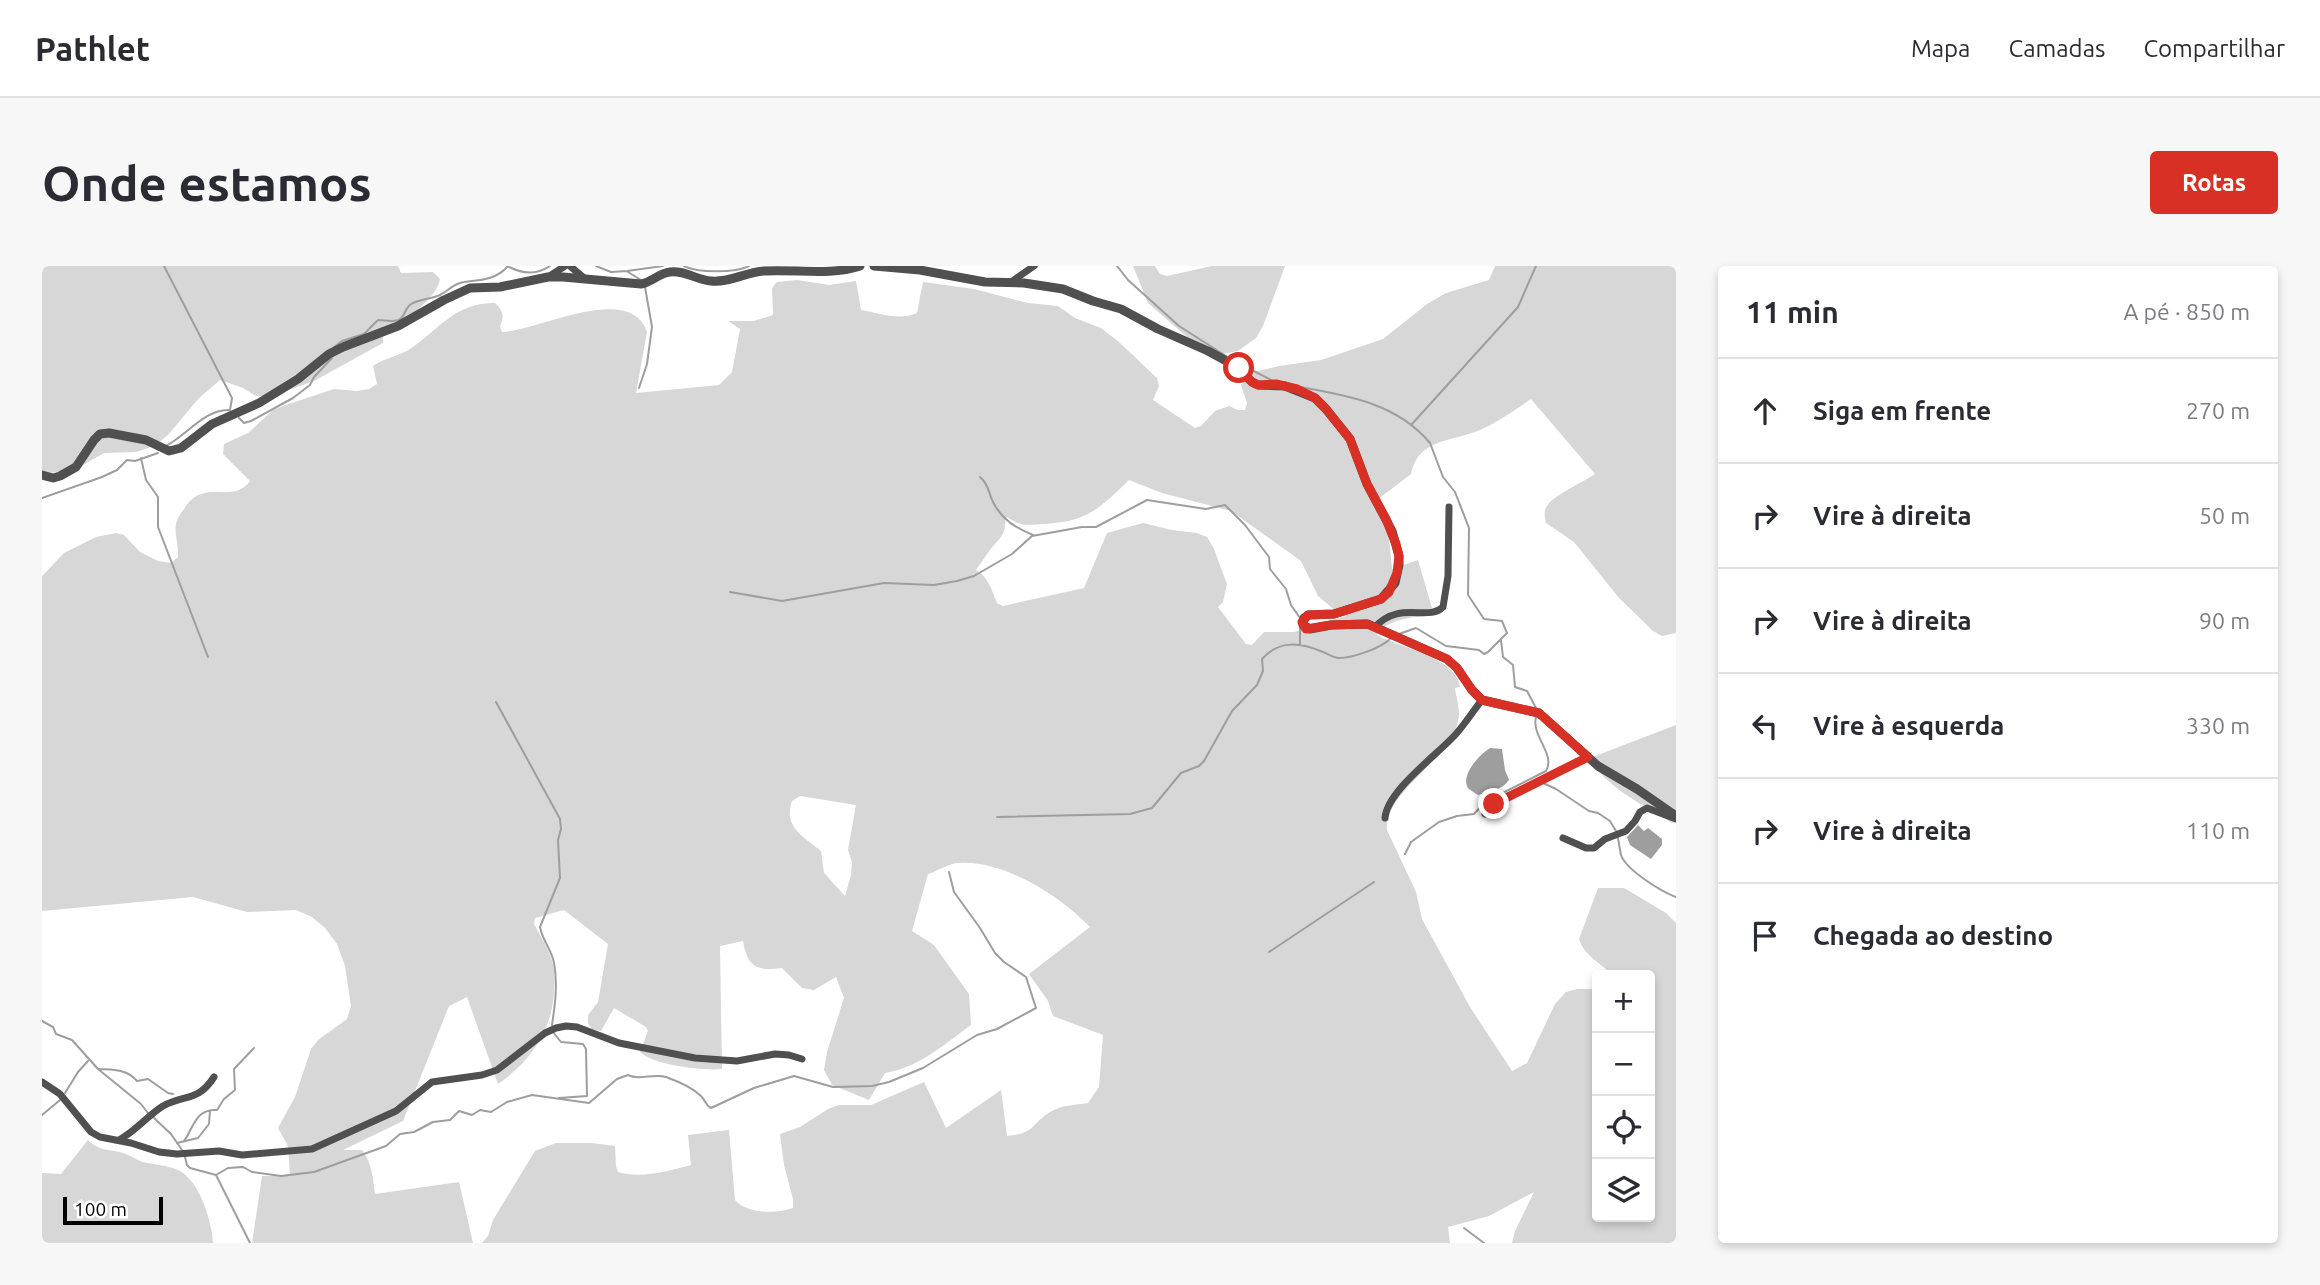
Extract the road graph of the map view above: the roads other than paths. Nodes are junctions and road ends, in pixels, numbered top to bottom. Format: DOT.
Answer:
graph roads {
  1 [pos="567,266"];
  2 [pos="860,266"];
  3 [pos="874,266"];
  4 [pos="1034,266"];
  5 [pos="766,268"];
  6 [pos="548,277"];
  7 [pos="584,278"];
  8 [pos="1011,282"];
  9 [pos="42,475"];
  10 [pos="1449,507"];
  11 [pos="1375,627"];
  12 [pos="1482,700"];
  13 [pos="1588,757"];
  14 [pos="1485,814"];
  15 [pos="1385,818"];
  16 [pos="1676,818"];
  17 [pos="1563,838"];
  18 [pos="802,1059"];
  19 [pos="215,1077"];
  20 [pos="42,1082"];
  21 [pos="118,1140"];
  1 -- 6 [label="street"];
  1 -- 7 [label="street"];
  2 -- 5 [label="street"];
  3 -- 8 [label="street"];
  4 -- 8 [label="street"];
  5 -- 7 [label="street"];
  6 -- 7 [label="street"];
  6 -- 9 [label="street"];
  8 -- 11 [label="street"];
  10 -- 11 [label="street"];
  11 -- 12 [label="street"];
  12 -- 13 [label="street"];
  12 -- 15 [label="street"];
  13 -- 14 [label="street"];
  13 -- 16 [label="street"];
  16 -- 17 [label="street"];
  18 -- 21 [label="street"];
  19 -- 21 [label="street"];
  20 -- 21 [label="street"];
}
